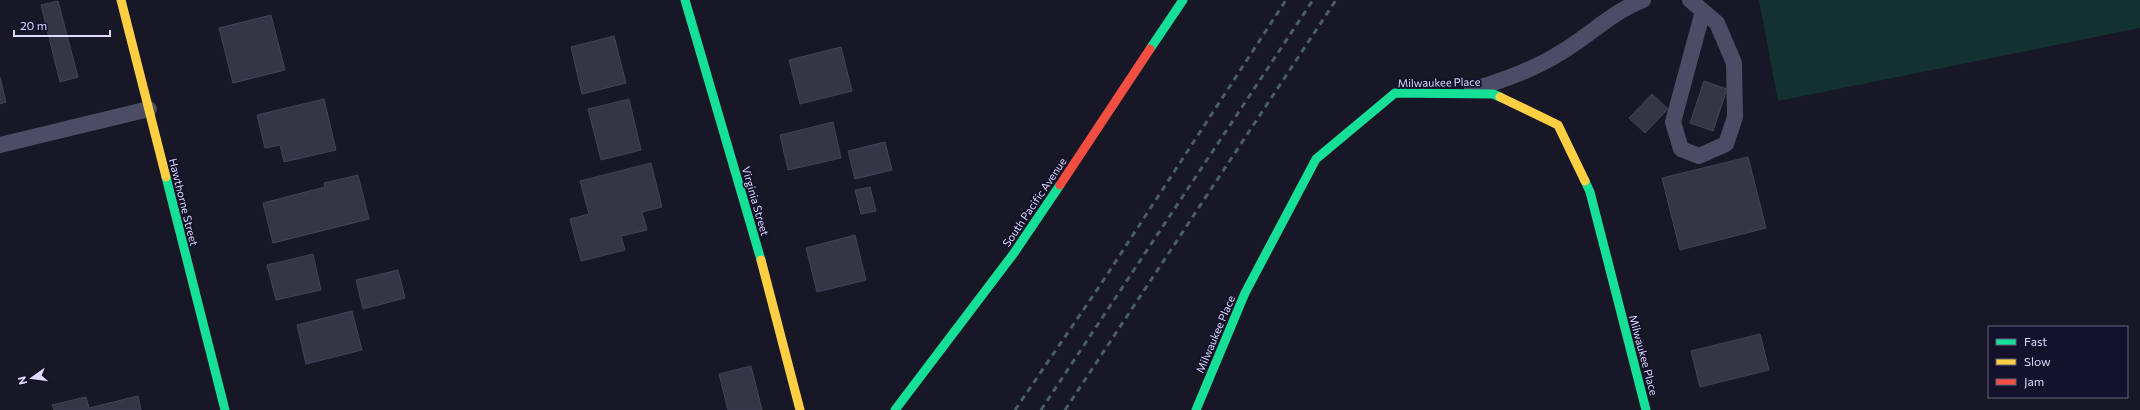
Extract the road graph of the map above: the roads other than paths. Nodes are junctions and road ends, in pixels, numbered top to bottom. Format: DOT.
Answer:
graph roads {
  1 [pos="121,0"];
  2 [pos="685,0"];
  3 [pos="1183,0"];
  4 [pos="1643,0"];
  5 [pos="1690,0"];
  6 [pos="1703,11"];
  7 [pos="1461,93"];
  8 [pos="149,109"];
  9 [pos="0,145"];
  10 [pos="225,410"];
  11 [pos="800,410"];
  12 [pos="895,410"];
  13 [pos="1196,410"];
  14 [pos="1646,410"];
  1 -- 8 [label="street, Hawthorne Street"];
  2 -- 11 [label="street, Virginia Street"];
  3 -- 12 [label="street, South Pacific Avenue"];
  4 -- 7 [label="lane"];
  5 -- 6 [label="lane"];
  6 -- 6 [label="lane"];
  7 -- 13 [label="street, Milwaukee Place"];
  7 -- 14 [label="street, Milwaukee Place"];
  8 -- 9 [label="lane"];
  8 -- 10 [label="street, Hawthorne Street"];
}
